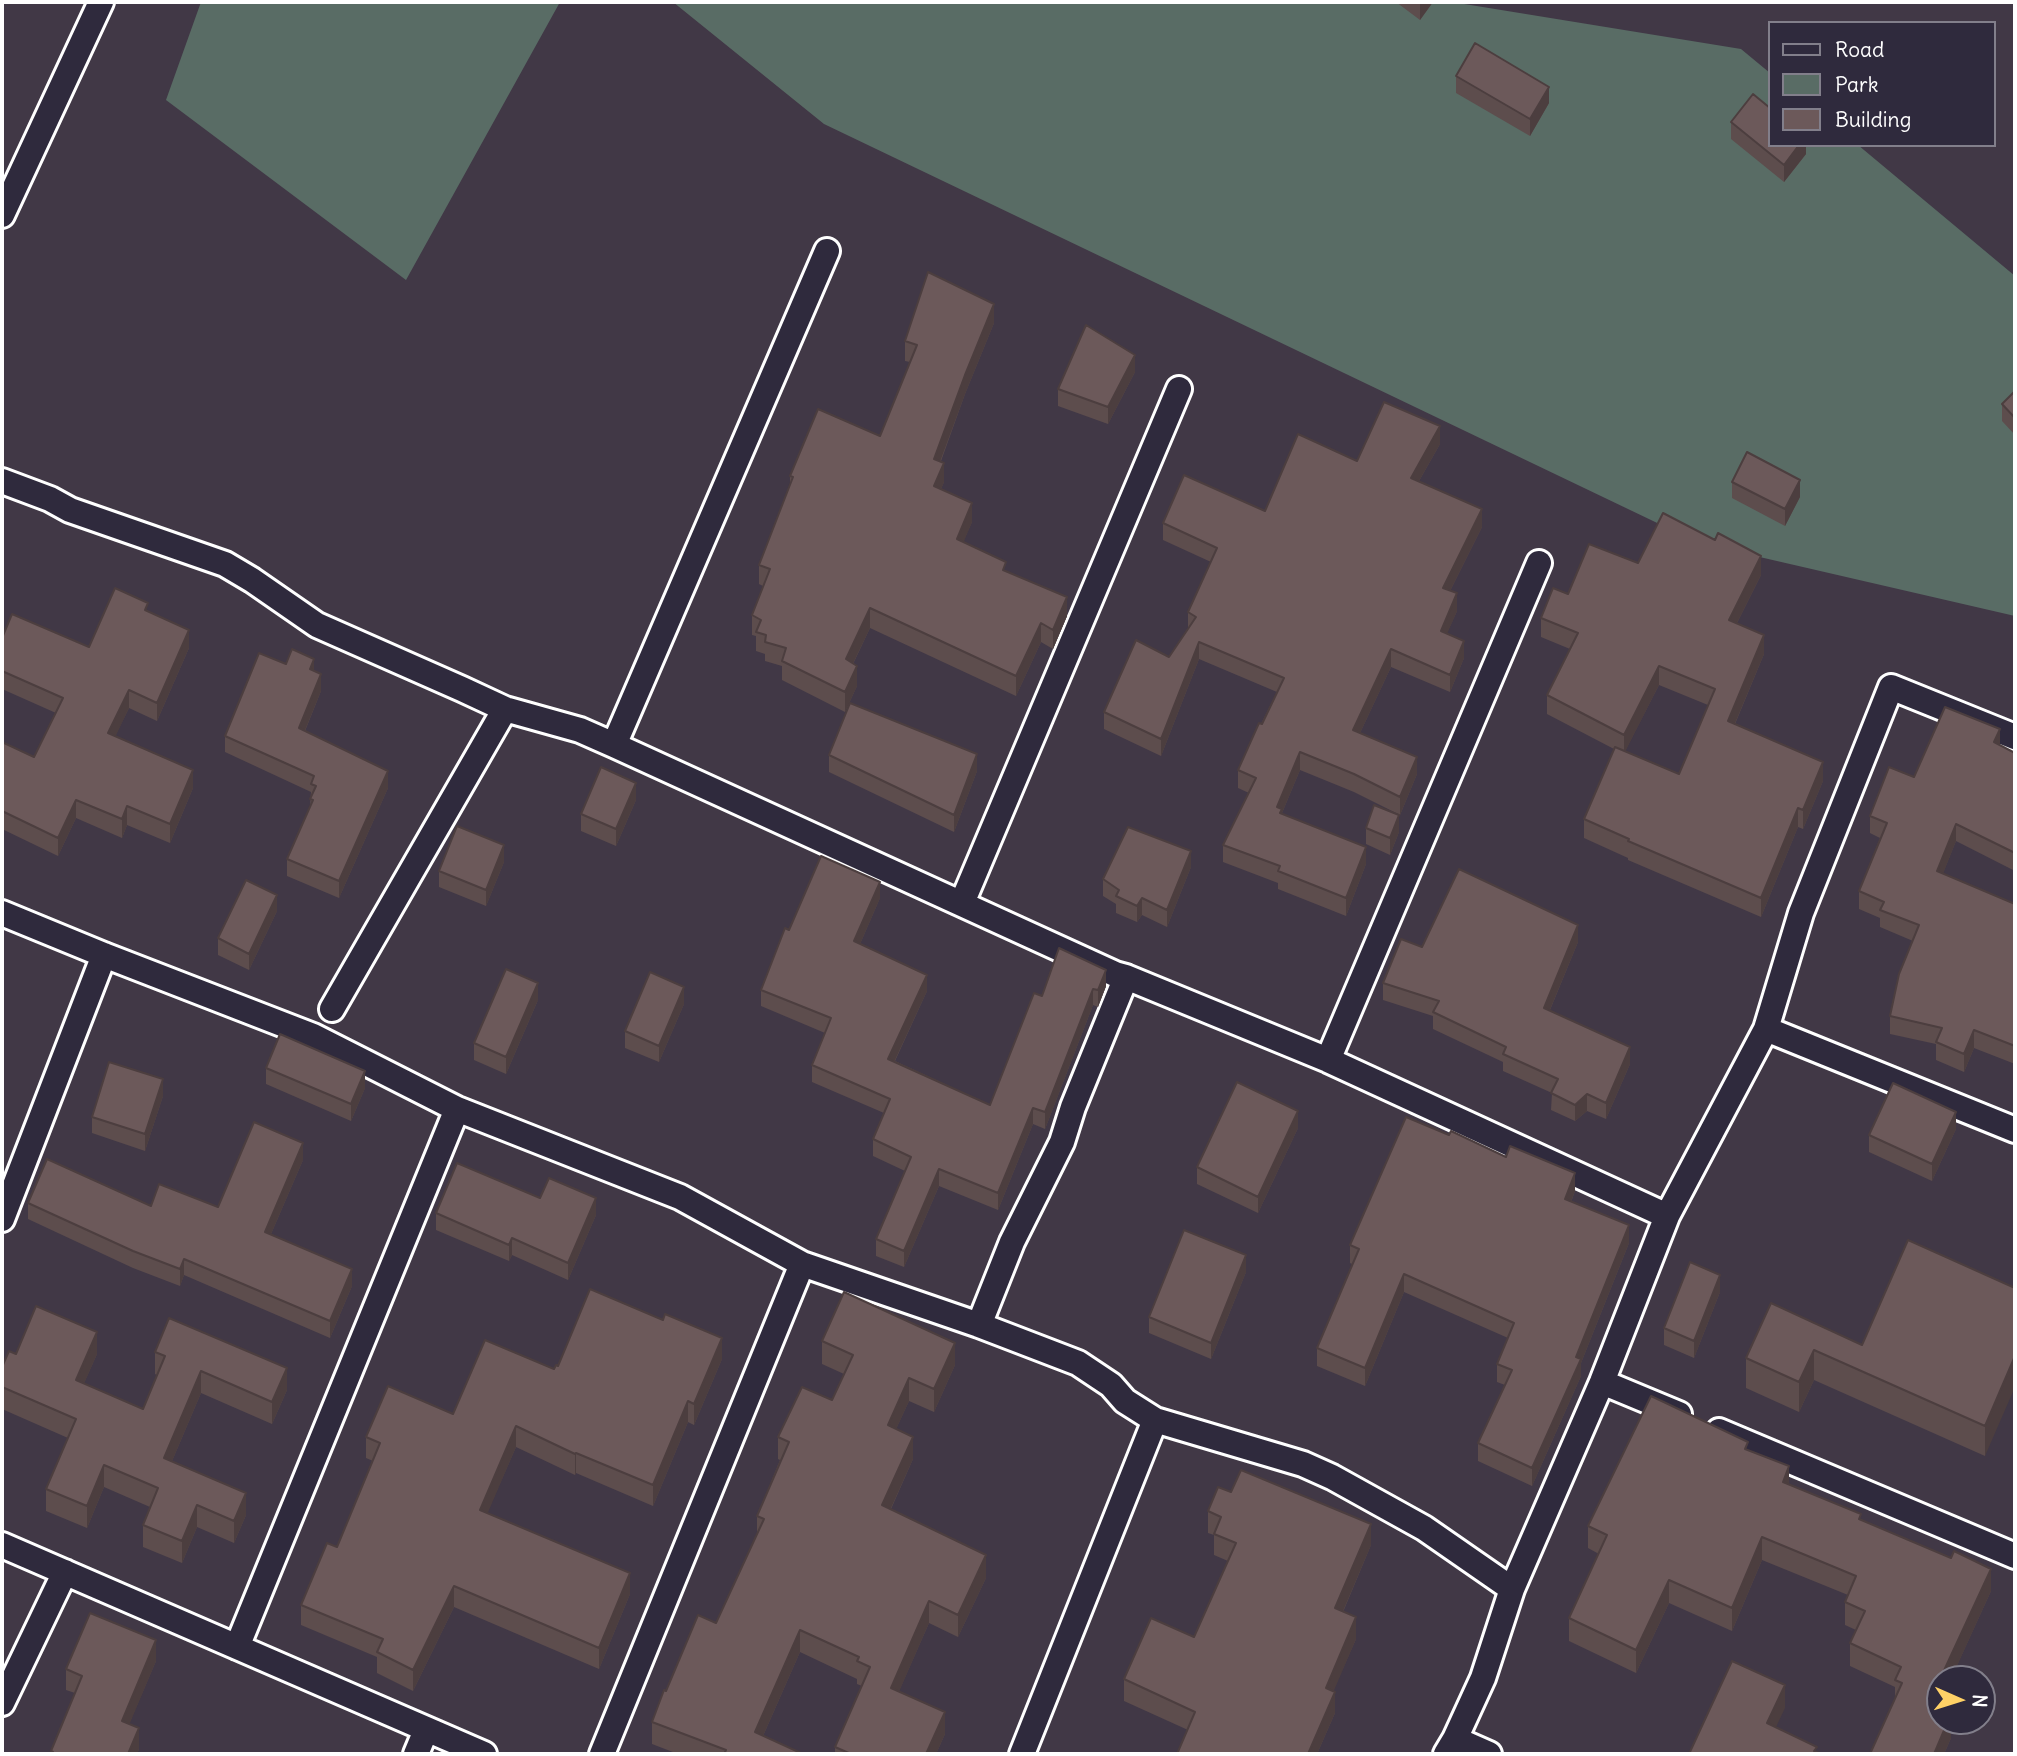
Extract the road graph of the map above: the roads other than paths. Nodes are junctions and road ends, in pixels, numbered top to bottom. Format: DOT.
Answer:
graph roads {
  1 [pos="101,2"];
  2 [pos="2,215"];
  3 [pos="827,251"];
  4 [pos="1179,389"];
  5 [pos="2,481"];
  6 [pos="1539,563"];
  7 [pos="505,709"];
  8 [pos="2015,737"];
  9 [pos="614,745"];
  10 [pos="962,903"];
  11 [pos="2,913"];
  12 [pos="104,956"];
  13 [pos="1126,977"];
  14 [pos="332,1009"];
  15 [pos="1766,1029"];
  16 [pos="1328,1060"];
  17 [pos="457,1109"];
  18 [pos="2015,1130"];
  19 [pos="1667,1216"];
  20 [pos="2,1219"];
  21 [pos="802,1264"];
  22 [pos="979,1325"];
  23 [pos="1602,1382"];
  24 [pos="1156,1420"];
  25 [pos="2,1545"];
  26 [pos="2015,1556"];
  27 [pos="65,1572"];
  28 [pos="1512,1589"];
  29 [pos="237,1647"];
  30 [pos="2,1703"];
  31 [pos="426,1730"];
  32 [pos="1451,1747"];
  33 [pos="416,1754"];
  34 [pos="484,1754"];
  35 [pos="602,1754"];
  36 [pos="1022,1754"];
  37 [pos="1489,1754"];
  1 -- 2 [label="street"];
  3 -- 9 [label="street"];
  4 -- 10 [label="street"];
  5 -- 7 [label="street"];
  6 -- 16 [label="street"];
  7 -- 9 [label="street"];
  7 -- 14 [label="street"];
  8 -- 15 [label="street"];
  9 -- 10 [label="street"];
  10 -- 13 [label="street"];
  11 -- 12 [label="street"];
  12 -- 17 [label="street"];
  12 -- 20 [label="street"];
  13 -- 16 [label="street"];
  13 -- 22 [label="street"];
  15 -- 18 [label="street"];
  15 -- 19 [label="street"];
  16 -- 19 [label="street"];
  17 -- 21 [label="street"];
  17 -- 29 [label="street"];
  19 -- 23 [label="street"];
  21 -- 22 [label="street"];
  21 -- 35 [label="street"];
  22 -- 24 [label="street"];
  23 -- 26 [label="street"];
  23 -- 28 [label="street"];
  24 -- 28 [label="street"];
  24 -- 36 [label="street"];
  25 -- 27 [label="street"];
  27 -- 29 [label="street"];
  27 -- 30 [label="street"];
  28 -- 32 [label="street"];
  29 -- 31 [label="street"];
  31 -- 33 [label="street"];
  31 -- 34 [label="street"];
  32 -- 37 [label="street"];
}
